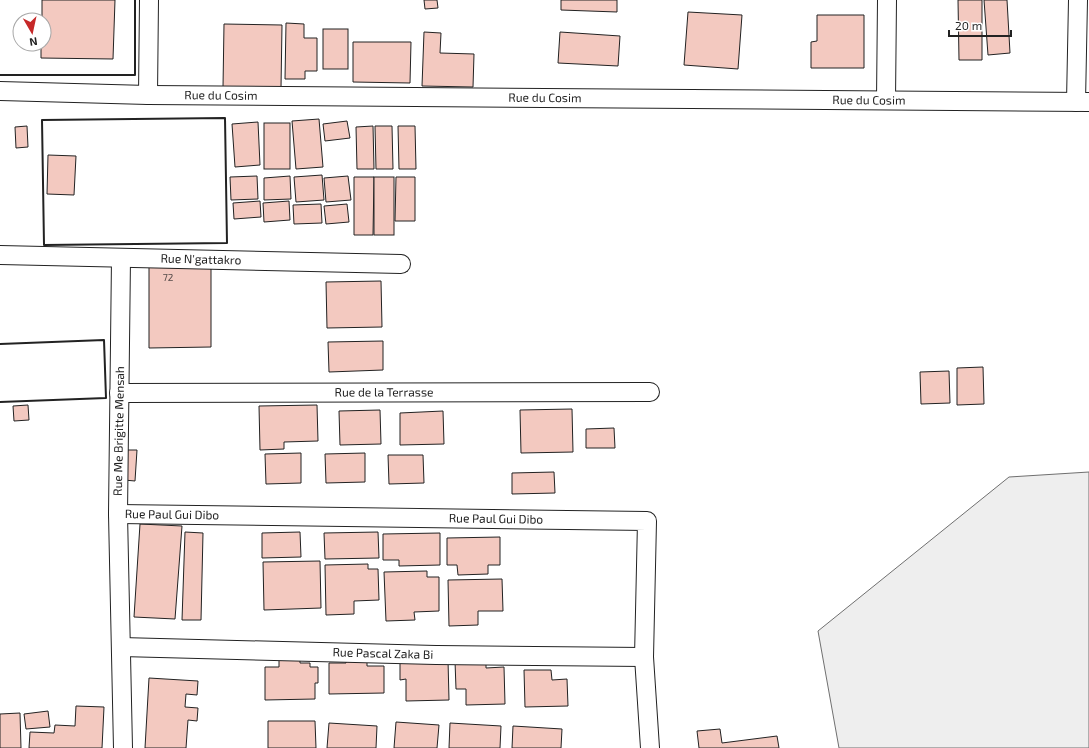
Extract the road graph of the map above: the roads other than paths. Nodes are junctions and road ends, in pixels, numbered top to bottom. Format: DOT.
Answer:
graph roads {
  1 [pos="149,0"];
  2 [pos="887,0"];
  3 [pos="1078,0"];
  4 [pos="0,92"];
  5 [pos="148,94"];
  6 [pos="886,100"];
  7 [pos="1083,102"];
  8 [pos="0,255"];
  9 [pos="120,258"];
  10 [pos="401,264"];
  11 [pos="650,392"];
  12 [pos="119,393"];
  13 [pos="118,514"];
  14 [pos="121,647"];
  15 [pos="644,657"];
  16 [pos="122,748"];
  17 [pos="650,748"];
  1 -- 5 [label="street"];
  2 -- 6 [label="street"];
  3 -- 7 [label="street"];
  4 -- 5 [label="street, Rue du Cosim"];
  5 -- 6 [label="street, Rue du Cosim"];
  6 -- 7 [label="street, Rue du Cosim"];
  8 -- 9 [label="street, Rue N'gattakro"];
  9 -- 10 [label="street, Rue N'gattakro"];
  9 -- 12 [label="street, Rue Me Brigitte Mensah"];
  11 -- 12 [label="street, Rue de la Terrasse"];
  12 -- 13 [label="street, Rue Me Brigitte Mensah"];
  13 -- 14 [label="street, Rue Me Brigitte Mensah"];
  13 -- 15 [label="street, Rue Paul Gui Dibo"];
  14 -- 15 [label="street, Rue Pascal Zaka Bi"];
  14 -- 16 [label="street, Rue Me Brigitte Mensah"];
  15 -- 17 [label="street, Rue Paul Gui Dibo"];
}
